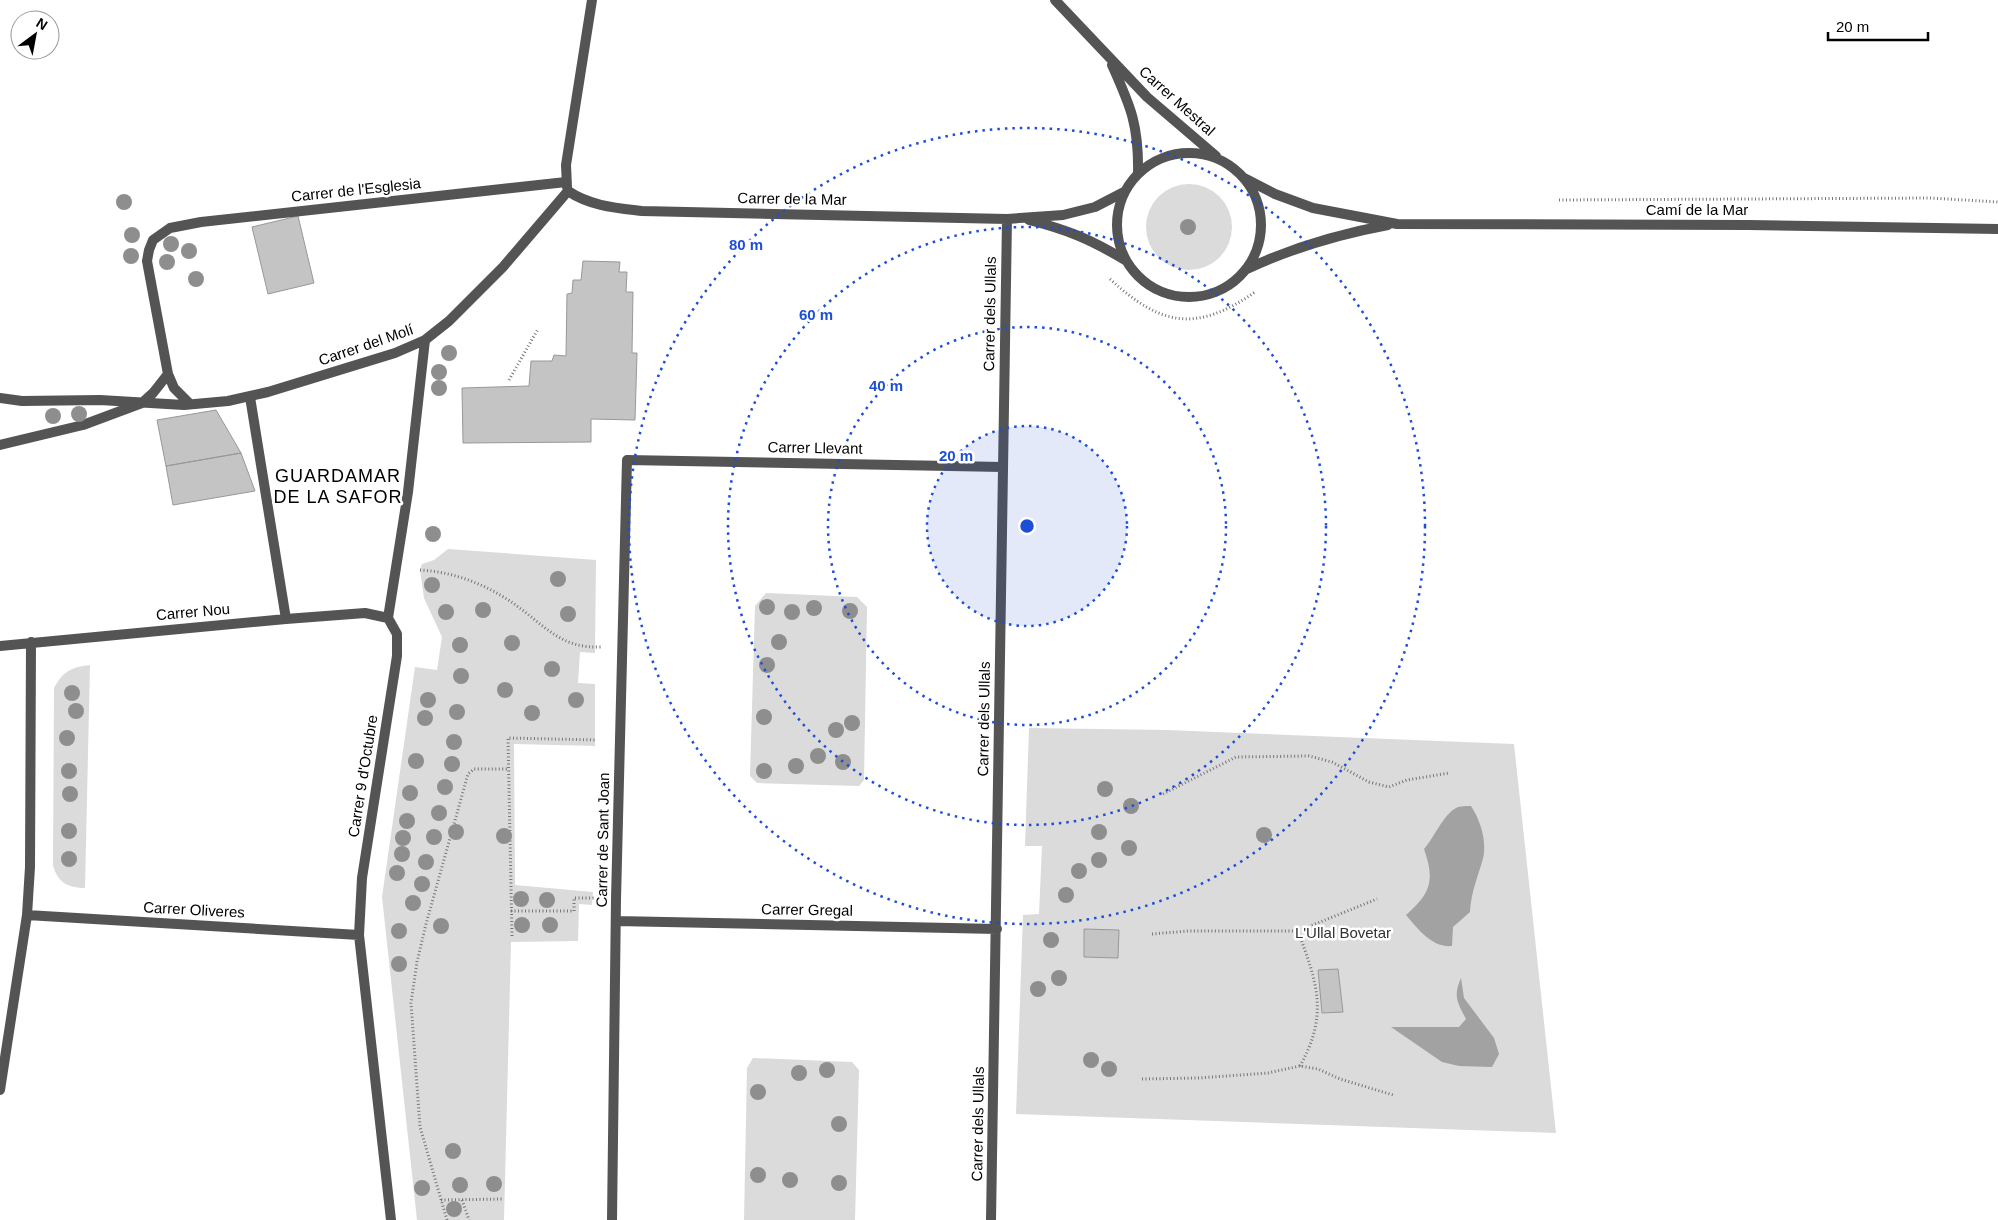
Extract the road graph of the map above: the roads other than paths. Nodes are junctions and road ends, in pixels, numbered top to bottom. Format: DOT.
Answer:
graph roads {
  1 [pos="592,0"];
  2 [pos="1055,0"];
  3 [pos="1110,59"];
  4 [pos="1225,163"];
  5 [pos="1138,174"];
  6 [pos="1244,178"];
  7 [pos="567,186"];
  8 [pos="1124,192"];
  9 [pos="1007,218"];
  10 [pos="1018,218"];
  11 [pos="1396,224"];
  12 [pos="1998,228"];
  13 [pos="1125,260"];
  14 [pos="1247,269"];
  15 [pos="424,340"];
  16 [pos="168,374"];
  17 [pos="250,397"];
  18 [pos="0,398"];
  19 [pos="142,403"];
  20 [pos="190,404"];
  21 [pos="0,445"];
  22 [pos="627,460"];
  23 [pos="1002,467"];
  24 [pos="286,618"];
  25 [pos="388,618"];
  26 [pos="31,642"];
  27 [pos="0,646"];
  28 [pos="27,915"];
  29 [pos="616,921"];
  30 [pos="997,929"];
  31 [pos="359,935"];
  32 [pos="0,1090"];
  33 [pos="391,1220"];
  34 [pos="612,1220"];
  35 [pos="991,1220"];
  1 -- 7 [label="street"];
  2 -- 3 [label="street, Carrer Mestral"];
  3 -- 4 [label="street, Carrer Mestral"];
  3 -- 5 [label="street, Carrer Mestral"];
  4 -- 5 [label="street"];
  4 -- 6 [label="street"];
  5 -- 8 [label="street"];
  6 -- 11 [label="street, Camí de la Mar"];
  6 -- 14 [label="street"];
  7 -- 9 [label="street, Carrer de la Mar"];
  7 -- 15 [label="street, Carrer del Molí"];
  7 -- 16 [label="street, Carrer de l'Esglesia"];
  8 -- 10 [label="street, Carrer de la Mar"];
  8 -- 13 [label="street"];
  9 -- 10 [label="street, Carrer de la Mar"];
  9 -- 23 [label="street, Carrer dels Ullals"];
  10 -- 13 [label="street, Carrer de la Mar"];
  11 -- 12 [label="street, Camí de la Mar"];
  11 -- 14 [label="street, Camí de la Mar"];
  13 -- 14 [label="street"];
  15 -- 17 [label="street, Carrer del Molí"];
  15 -- 25 [label="street, Carrer 9 d'Octubre"];
  16 -- 19 [label="street"];
  16 -- 20 [label="street"];
  17 -- 20 [label="street, Carrer del Molí"];
  17 -- 24 [label="street"];
  18 -- 19 [label="street, Carrer del Molí"];
  19 -- 20 [label="street, Carrer del Molí"];
  19 -- 21 [label="street"];
  22 -- 23 [label="street, Carrer Llevant"];
  22 -- 29 [label="street, Carrer de Sant Joan"];
  23 -- 30 [label="street, Carrer dels Ullals"];
  24 -- 25 [label="street, Carrer Nou"];
  24 -- 26 [label="street, Carrer Nou"];
  25 -- 31 [label="street, Carrer 9 d'Octubre"];
  26 -- 27 [label="street, Carrer Nou"];
  26 -- 28 [label="street"];
  28 -- 31 [label="street, Carrer Oliveres"];
  28 -- 32 [label="street"];
  29 -- 30 [label="street, Carrer Gregal"];
  29 -- 34 [label="street, Carrer de Sant Joan"];
  30 -- 35 [label="street, Carrer dels Ullals"];
  31 -- 33 [label="street, Carrer 9 d'Octubre"];
}
